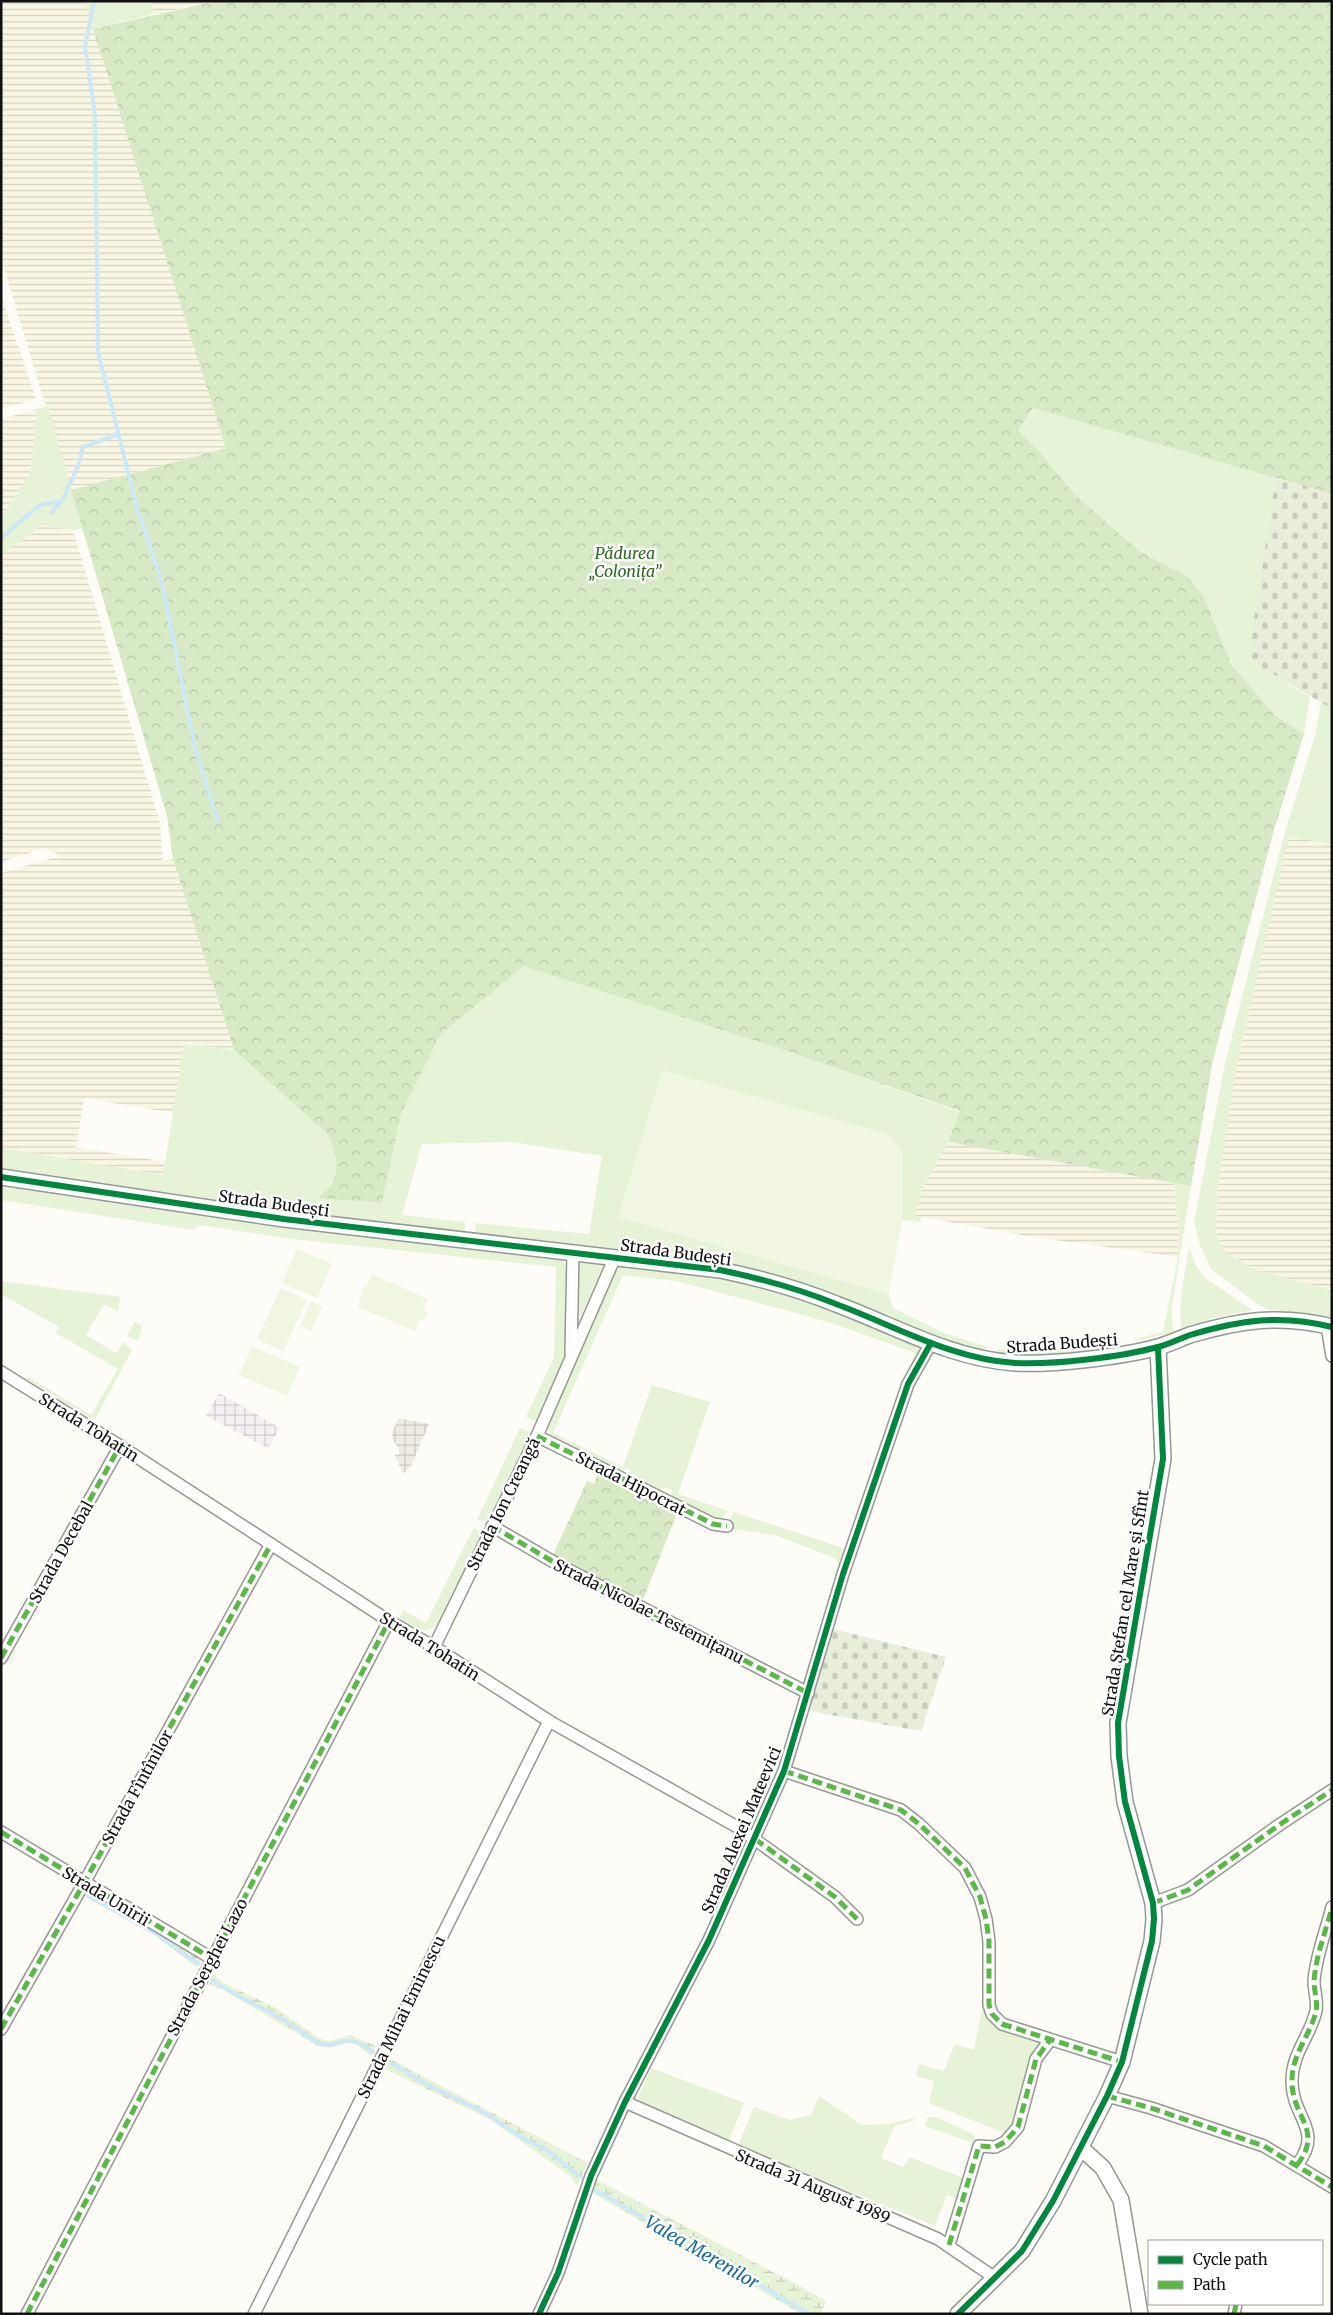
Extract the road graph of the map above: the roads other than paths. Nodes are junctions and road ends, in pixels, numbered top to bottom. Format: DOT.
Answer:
graph roads {
  1 [pos="1,1177"];
  2 [pos="573,1253"];
  3 [pos="615,1257"];
  4 [pos="1329,1326"];
  5 [pos="932,1343"];
  6 [pos="1158,1346"];
  7 [pos="1332,1356"];
  8 [pos="571,1360"];
  9 [pos="1,1372"];
  10 [pos="537,1436"];
  11 [pos="120,1446"];
  12 [pos="492,1526"];
  13 [pos="727,1526"];
  14 [pos="271,1544"];
  15 [pos="389,1621"];
  16 [pos="434,1647"];
  17 [pos="1,1658"];
  18 [pos="808,1693"];
  19 [pos="549,1721"];
  20 [pos="784,1771"];
  21 [pos="1332,1790"];
  22 [pos="1,1832"];
  23 [pos="756,1839"];
  24 [pos="84,1884"];
  25 [pos="1153,1903"];
  26 [pos="1331,1915"];
  27 [pos="857,1920"];
  28 [pos="211,1958"];
  29 [pos="1,2029"];
  30 [pos="1050,2040"];
  31 [pos="1122,2062"];
  32 [pos="1107,2096"];
  33 [pos="625,2102"];
  34 [pos="1081,2148"];
  35 [pos="1297,2165"];
  36 [pos="1332,2187"];
  37 [pos="949,2245"];
  38 [pos="995,2278"];
  39 [pos="27,2314"];
  40 [pos="254,2314"];
  41 [pos="539,2314"];
  42 [pos="958,2314"];
  43 [pos="1140,2314"];
  1 -- 2 [label="street, Strada Budești"];
  2 -- 3 [label="street, Strada Budești"];
  2 -- 8 [label="street, Strada Ion Creangă"];
  3 -- 5 [label="street, Strada Budești"];
  3 -- 8 [label="street, Strada Ion Creangă"];
  4 -- 6 [label="street, Strada Budești"];
  4 -- 7 [label="street"];
  5 -- 6 [label="street, Strada Budești"];
  5 -- 18 [label="street, Strada Alexei Mateevici"];
  6 -- 25 [label="street, Strada Ștefan cel Mare și Sfînt"];
  8 -- 10 [label="street, Strada Ion Creangă"];
  9 -- 11 [label="street, Strada Tohatin"];
  10 -- 12 [label="street, Strada Ion Creangă"];
  10 -- 13 [label="street, Strada Hipocrat"];
  11 -- 14 [label="street, Strada Tohatin"];
  11 -- 17 [label="street, Strada Decebal"];
  12 -- 16 [label="street, Strada Ion Creangă"];
  12 -- 18 [label="street, Strada Nicolae Testemițanu"];
  14 -- 15 [label="street, Strada Tohatin"];
  14 -- 24 [label="street, Strada Fîntînilor"];
  15 -- 16 [label="street, Strada Tohatin"];
  15 -- 28 [label="street, Strada Serghei Lazo"];
  16 -- 19 [label="street, Strada Tohatin"];
  18 -- 20 [label="street, Strada Alexei Mateevici"];
  19 -- 23 [label="street, Strada Tohatin"];
  19 -- 40 [label="street, Strada Mihai Eminescu"];
  20 -- 23 [label="street, Strada Alexei Mateevici"];
  20 -- 30 [label="street"];
  21 -- 25 [label="street"];
  22 -- 24 [label="street, Strada Unirii"];
  23 -- 27 [label="street, Strada Tohatin"];
  23 -- 33 [label="street, Strada Alexei Mateevici"];
  24 -- 28 [label="street, Strada Unirii"];
  24 -- 29 [label="street, Strada Fîntînilor"];
  25 -- 31 [label="street, Strada Ștefan cel Mare și Sfînt"];
  26 -- 35 [label="street"];
  28 -- 39 [label="street, Strada Serghei Lazo"];
  30 -- 31 [label="street"];
  30 -- 37 [label="street"];
  31 -- 32 [label="street, Strada Ștefan cel Mare și Sfînt"];
  32 -- 34 [label="street, Strada Ștefan cel Mare și Sfînt"];
  32 -- 35 [label="street"];
  33 -- 37 [label="street, Strada 31 August 1989"];
  33 -- 41 [label="street, Strada Alexei Mateevici"];
  34 -- 38 [label="street, Strada Ștefan cel Mare și Sfînt"];
  34 -- 43 [label="street"];
  35 -- 36 [label="street"];
  37 -- 38 [label="street, Strada 31 August 1989"];
  38 -- 42 [label="street, Strada Ștefan cel Mare și Sfînt"];
}
